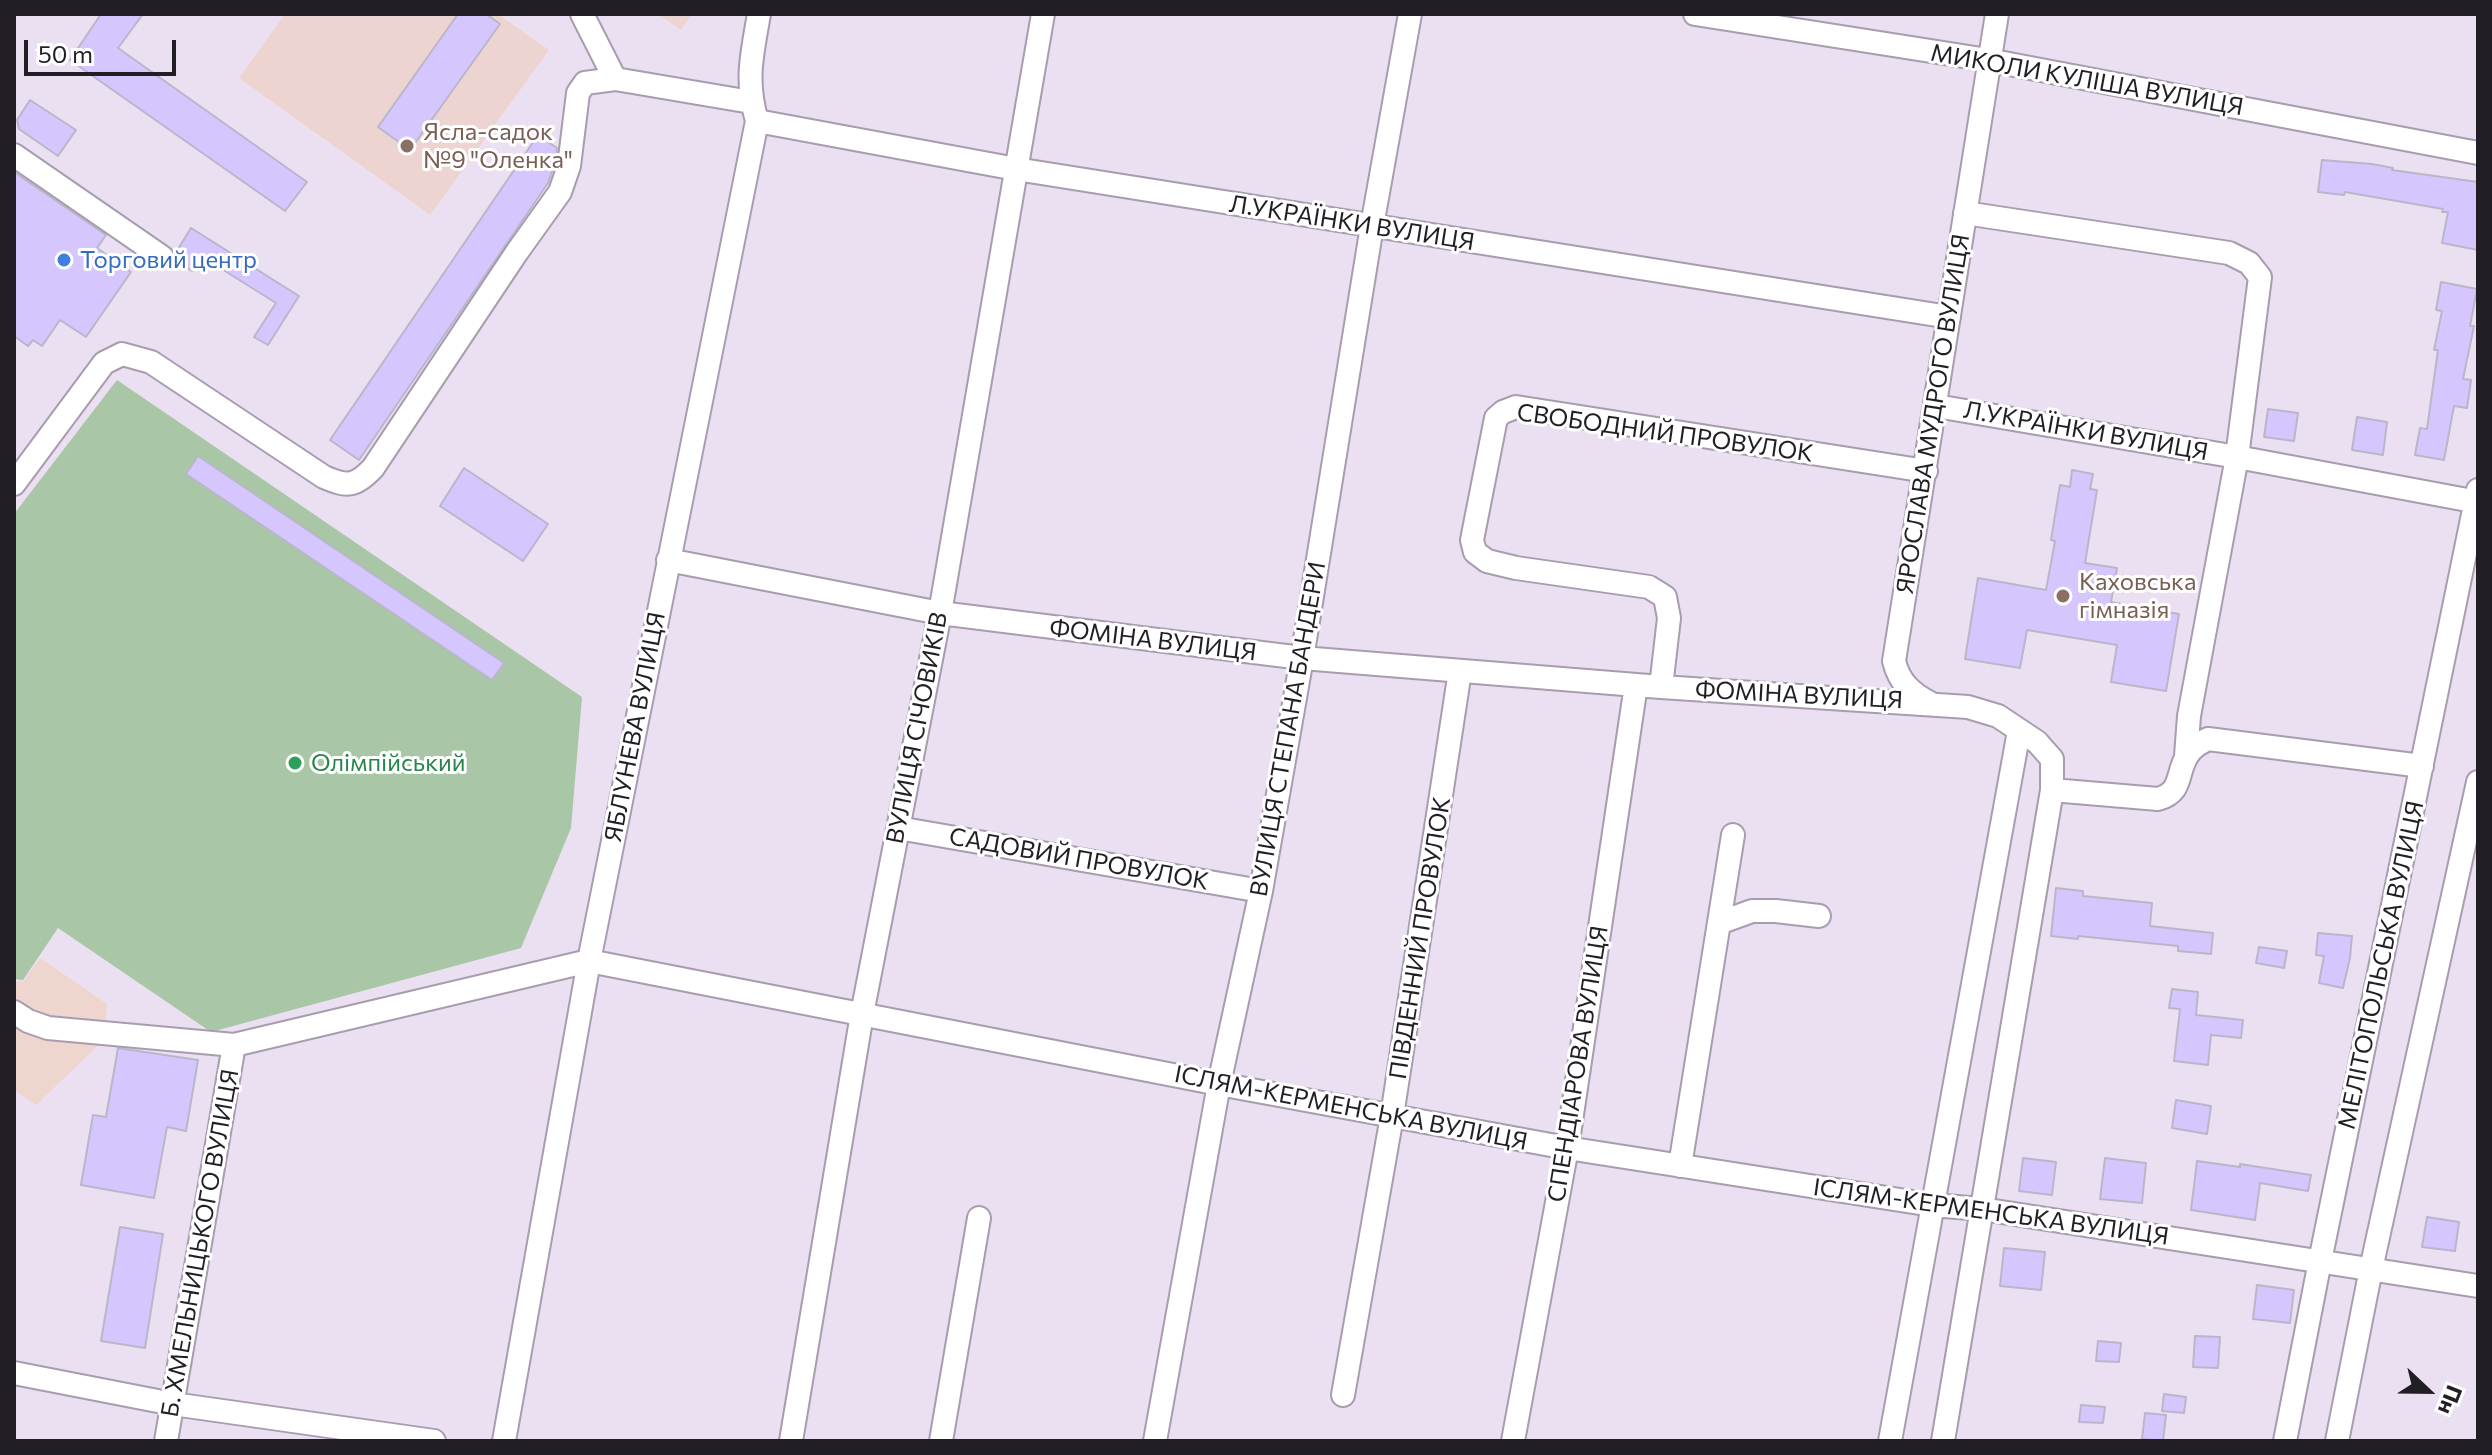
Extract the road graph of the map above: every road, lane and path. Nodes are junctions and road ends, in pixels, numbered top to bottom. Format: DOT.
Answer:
graph roads {
  1 [pos="582,14"];
  2 [pos="759,14"];
  3 [pos="1043,14"];
  4 [pos="1410,14"];
  5 [pos="1695,14"];
  6 [pos="1997,14"];
  7 [pos="1988,60"];
  8 [pos="615,79"];
  9 [pos="754,111"];
  10 [pos="2478,153"];
  11 [pos="14,155"];
  12 [pos="1016,169"];
  13 [pos="1965,213"];
  14 [pos="1372,226"];
  15 [pos="162,257"];
  16 [pos="1949,317"];
  17 [pos="1936,406"];
  18 [pos="2237,457"];
  19 [pos="1926,471"];
  20 [pos="14,484"];
  21 [pos="2477,498"];
  22 [pos="668,560"];
  23 [pos="940,613"];
  24 [pos="1302,658"];
  25 [pos="1460,671"];
  26 [pos="1636,685"];
  27 [pos="1661,687"];
  28 [pos="1931,703"];
  29 [pos="2019,731"];
  30 [pos="2186,756"];
  31 [pos="2422,766"];
  32 [pos="2478,782"];
  33 [pos="2052,790"];
  34 [pos="898,828"];
  35 [pos="1733,835"];
  36 [pos="1261,891"];
  37 [pos="1819,916"];
  38 [pos="1719,923"];
  39 [pos="589,961"];
  40 [pos="14,1012"];
  41 [pos="862,1014"];
  42 [pos="234,1045"];
  43 [pos="1219,1084"];
  44 [pos="1392,1116"];
  45 [pos="1567,1148"];
  46 [pos="1680,1166"];
  47 [pos="1932,1205"];
  48 [pos="1982,1209"];
  49 [pos="979,1218"];
  50 [pos="2320,1261"];
  51 [pos="2371,1269"];
  52 [pos="2478,1286"];
  53 [pos="14,1373"];
  54 [pos="1343,1395"];
  55 [pos="173,1404"];
  56 [pos="166,1441"];
  57 [pos="434,1441"];
  58 [pos="504,1441"];
  59 [pos="791,1441"];
  60 [pos="941,1441"];
  61 [pos="1155,1441"];
  62 [pos="1513,1441"];
  63 [pos="1890,1441"];
  64 [pos="1943,1441"];
  65 [pos="2285,1441"];
  66 [pos="2337,1441"];
  1 -- 8 [label="street"];
  2 -- 9 [label="street, ЯБЛУНЕВА ВУЛИЦЯ"];
  3 -- 12 [label="street, ВУЛИЦЯ СІЧОВИКІВ"];
  4 -- 14 [label="street, ВУЛИЦЯ СТЕПАНА БАНДЕРИ"];
  5 -- 7 [label="street, МИКОЛИ КУЛІША ВУЛИЦЯ"];
  6 -- 7 [label="street, ЯРОСЛАВА МУДРОГО ВУЛИЦЯ"];
  7 -- 10 [label="street, МИКОЛИ КУЛІША ВУЛИЦЯ"];
  7 -- 13 [label="street, ЯРОСЛАВА МУДРОГО ВУЛИЦЯ"];
  8 -- 9 [label="street, Л.УКРАЇНКИ ВУЛИЦЯ"];
  8 -- 20 [label="street"];
  9 -- 12 [label="street, Л.УКРАЇНКИ ВУЛИЦЯ"];
  9 -- 22 [label="street, ЯБЛУНЕВА ВУЛИЦЯ"];
  11 -- 15 [label="street"];
  12 -- 14 [label="street, Л.УКРАЇНКИ ВУЛИЦЯ"];
  12 -- 23 [label="street, ВУЛИЦЯ СІЧОВИКІВ"];
  13 -- 16 [label="street, ЯРОСЛАВА МУДРОГО ВУЛИЦЯ"];
  13 -- 18 [label="street, Л.УКРАЇНКИ ВУЛИЦЯ"];
  14 -- 16 [label="street, Л.УКРАЇНКИ ВУЛИЦЯ"];
  14 -- 24 [label="street, ВУЛИЦЯ СТЕПАНА БАНДЕРИ"];
  16 -- 17 [label="street, ЯРОСЛАВА МУДРОГО ВУЛИЦЯ"];
  17 -- 18 [label="street, Л.УКРАЇНКИ ВУЛИЦЯ"];
  17 -- 19 [label="street, ЯРОСЛАВА МУДРОГО ВУЛИЦЯ"];
  18 -- 21 [label="street, Л.УКРАЇНКИ ВУЛИЦЯ"];
  18 -- 30 [label="street, Л.УКРАЇНКИ ВУЛИЦЯ"];
  19 -- 27 [label="street, СВОБОДНИЙ ПРОВУЛОК"];
  19 -- 28 [label="street, ЯРОСЛАВА МУДРОГО ВУЛИЦЯ"];
  21 -- 31 [label="street, МЕЛІТОПОЛЬСЬКА ВУЛИЦЯ"];
  22 -- 23 [label="street, ФОМІНА ВУЛИЦЯ"];
  22 -- 39 [label="street, ЯБЛУНЕВА ВУЛИЦЯ"];
  23 -- 24 [label="street, ФОМІНА ВУЛИЦЯ"];
  23 -- 34 [label="street, ВУЛИЦЯ СІЧОВИКІВ"];
  24 -- 25 [label="street, ФОМІНА ВУЛИЦЯ"];
  24 -- 36 [label="street, ВУЛИЦЯ СТЕПАНА БАНДЕРИ"];
  25 -- 26 [label="street, ФОМІНА ВУЛИЦЯ"];
  25 -- 44 [label="street, ПІВДЕННИЙ ПРОВУЛОК"];
  26 -- 27 [label="street, ФОМІНА ВУЛИЦЯ"];
  26 -- 45 [label="street, СПЕНДІАРОВА ВУЛИЦЯ"];
  27 -- 28 [label="street, ФОМІНА ВУЛИЦЯ"];
  28 -- 29 [label="street"];
  29 -- 33 [label="street"];
  29 -- 47 [label="street"];
  30 -- 31 [label="street"];
  30 -- 33 [label="street"];
  31 -- 50 [label="street, МЕЛІТОПОЛЬСЬКА ВУЛИЦЯ"];
  32 -- 51 [label="street"];
  33 -- 48 [label="street"];
  34 -- 36 [label="street, САДОВИЙ ПРОВУЛОК"];
  34 -- 41 [label="street, ВУЛИЦЯ СІЧОВИКІВ"];
  35 -- 38 [label="street"];
  36 -- 43 [label="street, ВУЛИЦЯ СТЕПАНА БАНДЕРИ"];
  37 -- 38 [label="street"];
  38 -- 46 [label="street"];
  39 -- 41 [label="street, ІСЛЯМ-КЕРМЕНСЬКА ВУЛИЦЯ"];
  39 -- 42 [label="street, ІСЛЯМ-КЕРМЕНСЬКА ВУЛИЦЯ"];
  39 -- 58 [label="street, ЯБЛУНЕВА ВУЛИЦЯ"];
  40 -- 42 [label="street, ІСЛЯМ-КЕРМЕНСЬКА ВУЛИЦЯ"];
  41 -- 43 [label="street, ІСЛЯМ-КЕРМЕНСЬКА ВУЛИЦЯ"];
  41 -- 59 [label="street, ВУЛИЦЯ СІЧОВИКІВ"];
  42 -- 55 [label="street, Б. ХМЕЛЬНИЦЬКОГО ВУЛИЦЯ"];
  43 -- 44 [label="street, ІСЛЯМ-КЕРМЕНСЬКА ВУЛИЦЯ"];
  43 -- 61 [label="street, ВУЛИЦЯ СТЕПАНА БАНДЕРИ"];
  44 -- 45 [label="street, ІСЛЯМ-КЕРМЕНСЬКА ВУЛИЦЯ"];
  44 -- 54 [label="street, ПІВДЕННИЙ ПРОВУЛОК"];
  45 -- 46 [label="street, ІСЛЯМ-КЕРМЕНСЬКА ВУЛИЦЯ"];
  45 -- 62 [label="street, СПЕНДІАРОВА ВУЛИЦЯ"];
  46 -- 47 [label="street, ІСЛЯМ-КЕРМЕНСЬКА ВУЛИЦЯ"];
  47 -- 48 [label="street, ІСЛЯМ-КЕРМЕНСЬКА ВУЛИЦЯ"];
  47 -- 63 [label="street"];
  48 -- 50 [label="street, ІСЛЯМ-КЕРМЕНСЬКА ВУЛИЦЯ"];
  48 -- 64 [label="street"];
  49 -- 60 [label="street"];
  50 -- 51 [label="street, ІСЛЯМ-КЕРМЕНСЬКА ВУЛИЦЯ"];
  50 -- 65 [label="street, МЕЛІТОПОЛЬСЬКА ВУЛИЦЯ"];
  51 -- 52 [label="street, ІСЛЯМ-КЕРМЕНСЬКА ВУЛИЦЯ"];
  51 -- 66 [label="street"];
  53 -- 55 [label="street"];
  55 -- 56 [label="street, Б. ХМЕЛЬНИЦЬКОГО ВУЛИЦЯ"];
  55 -- 57 [label="street"];
}
